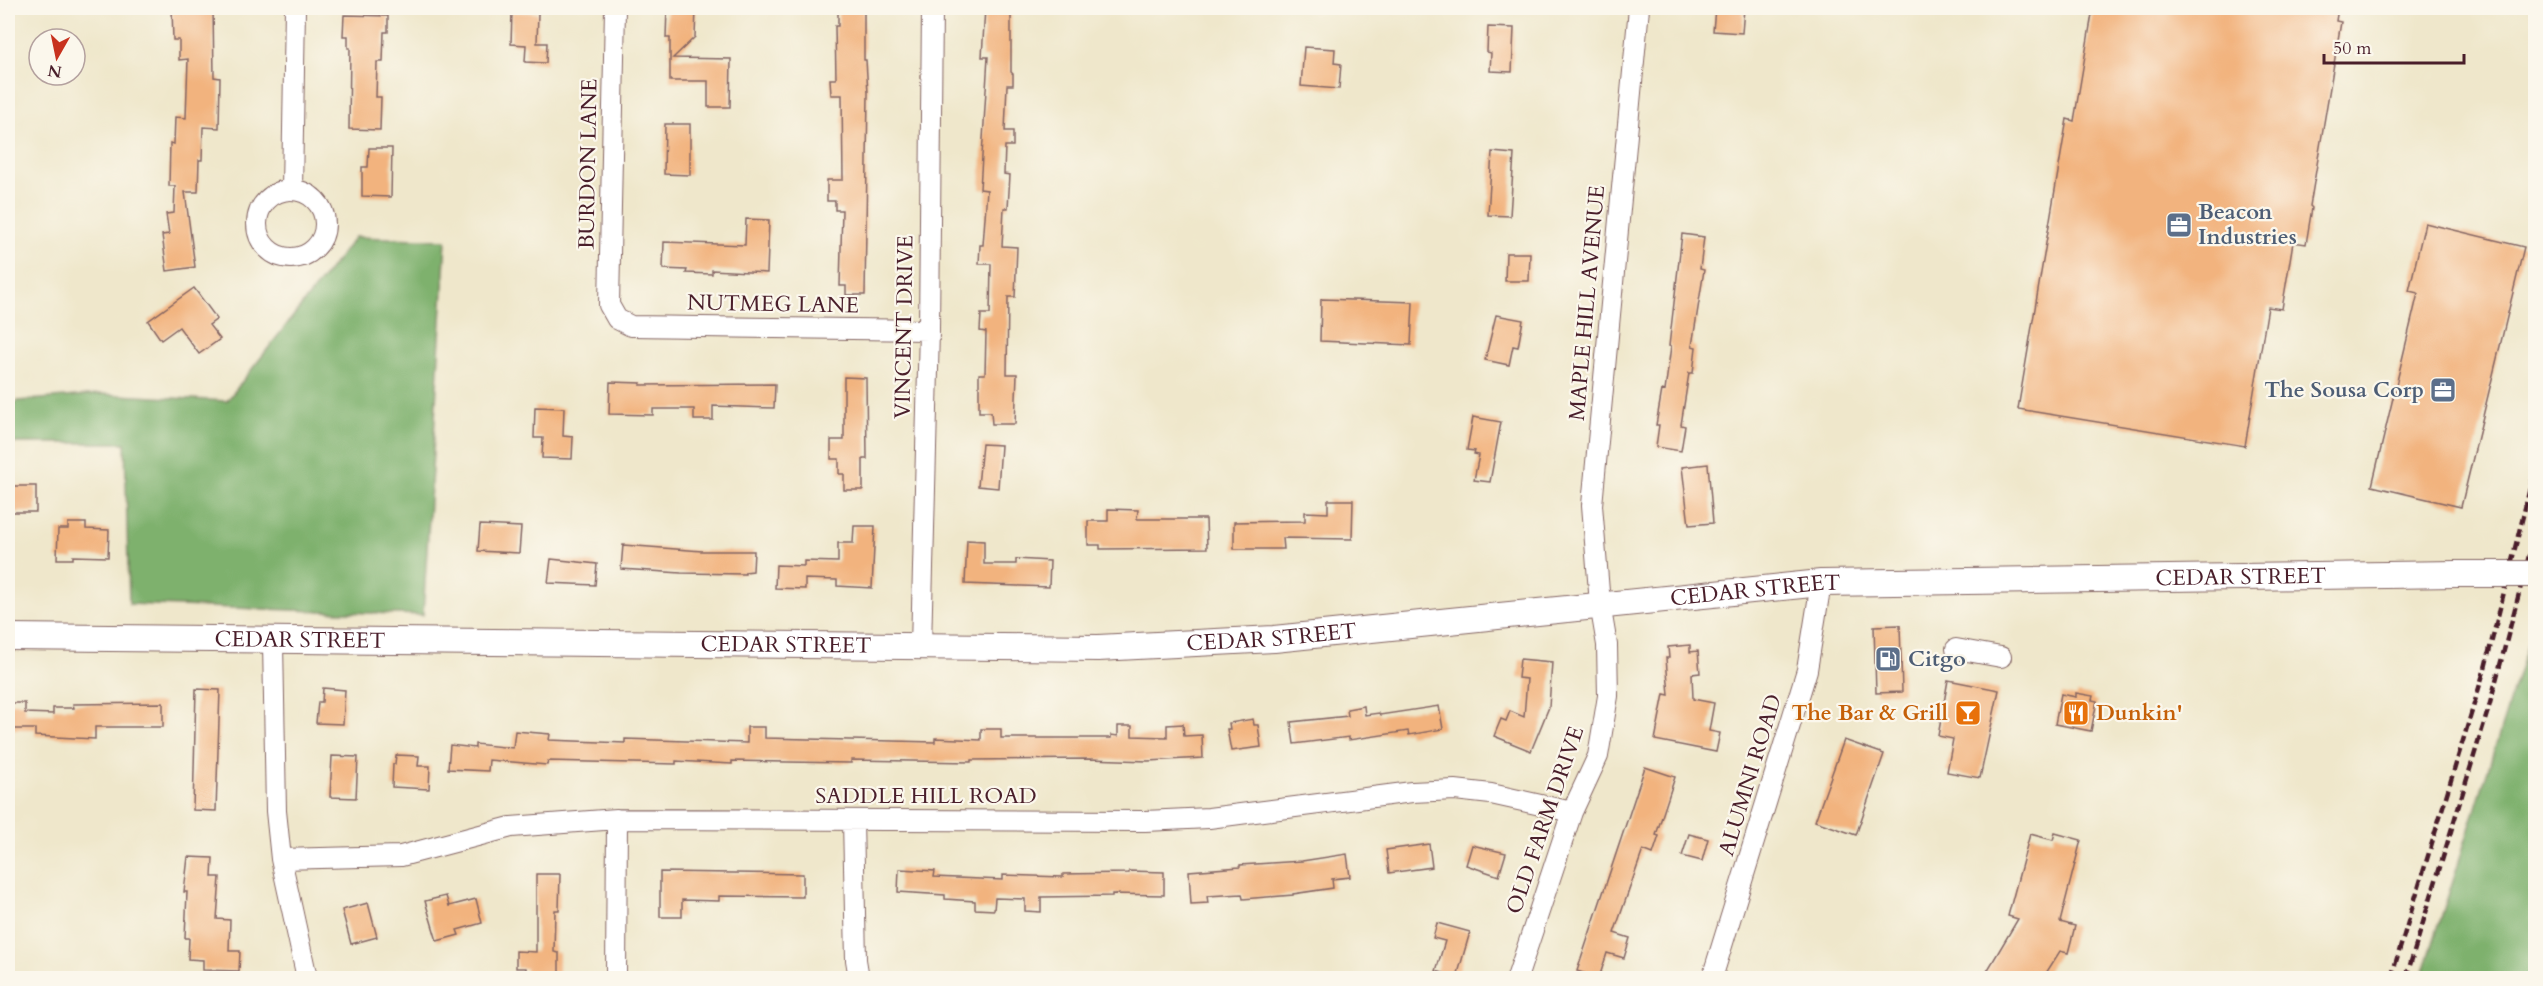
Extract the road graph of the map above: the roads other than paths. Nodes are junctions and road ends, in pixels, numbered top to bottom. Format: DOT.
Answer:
graph roads {
  1 [pos="295,8"];
  2 [pos="615,8"];
  3 [pos="932,8"];
  4 [pos="1639,8"];
  5 [pos="292,190"];
  6 [pos="617,319"];
  7 [pos="929,330"];
  8 [pos="2535,574"];
  9 [pos="1821,583"];
  10 [pos="1599,604"];
  11 [pos="8,637"];
  12 [pos="273,642"];
  13 [pos="921,647"];
  14 [pos="1956,649"];
  15 [pos="2001,657"];
  16 [pos="1572,812"];
  17 [pos="617,819"];
  18 [pos="853,820"];
  19 [pos="281,859"];
  20 [pos="307,978"];
  21 [pos="616,978"];
  22 [pos="859,978"];
  23 [pos="1517,978"];
  24 [pos="1712,978"];
  1 -- 5 [label="street"];
  2 -- 6 [label="street, BURDON LANE"];
  3 -- 7 [label="street, VINCENT DRIVE"];
  4 -- 10 [label="street, MAPLE HILL AVENUE"];
  6 -- 7 [label="street, NUTMEG LANE"];
  7 -- 13 [label="street, VINCENT DRIVE"];
  8 -- 9 [label="main road, CEDAR STREET, bridge"];
  9 -- 10 [label="main road, CEDAR STREET"];
  9 -- 24 [label="street, ALUMNI ROAD"];
  10 -- 13 [label="main road, CEDAR STREET"];
  10 -- 16 [label="street, OLD FARM DRIVE"];
  11 -- 12 [label="main road, CEDAR STREET"];
  12 -- 13 [label="main road, CEDAR STREET"];
  12 -- 19 [label="street"];
  14 -- 15 [label="street"];
  16 -- 18 [label="street, SADDLE HILL ROAD"];
  16 -- 23 [label="street, OLD FARM DRIVE"];
  17 -- 18 [label="street, SADDLE HILL ROAD"];
  17 -- 19 [label="street, SADDLE HILL ROAD"];
  17 -- 21 [label="street"];
  18 -- 22 [label="street"];
  19 -- 20 [label="street"];
}
